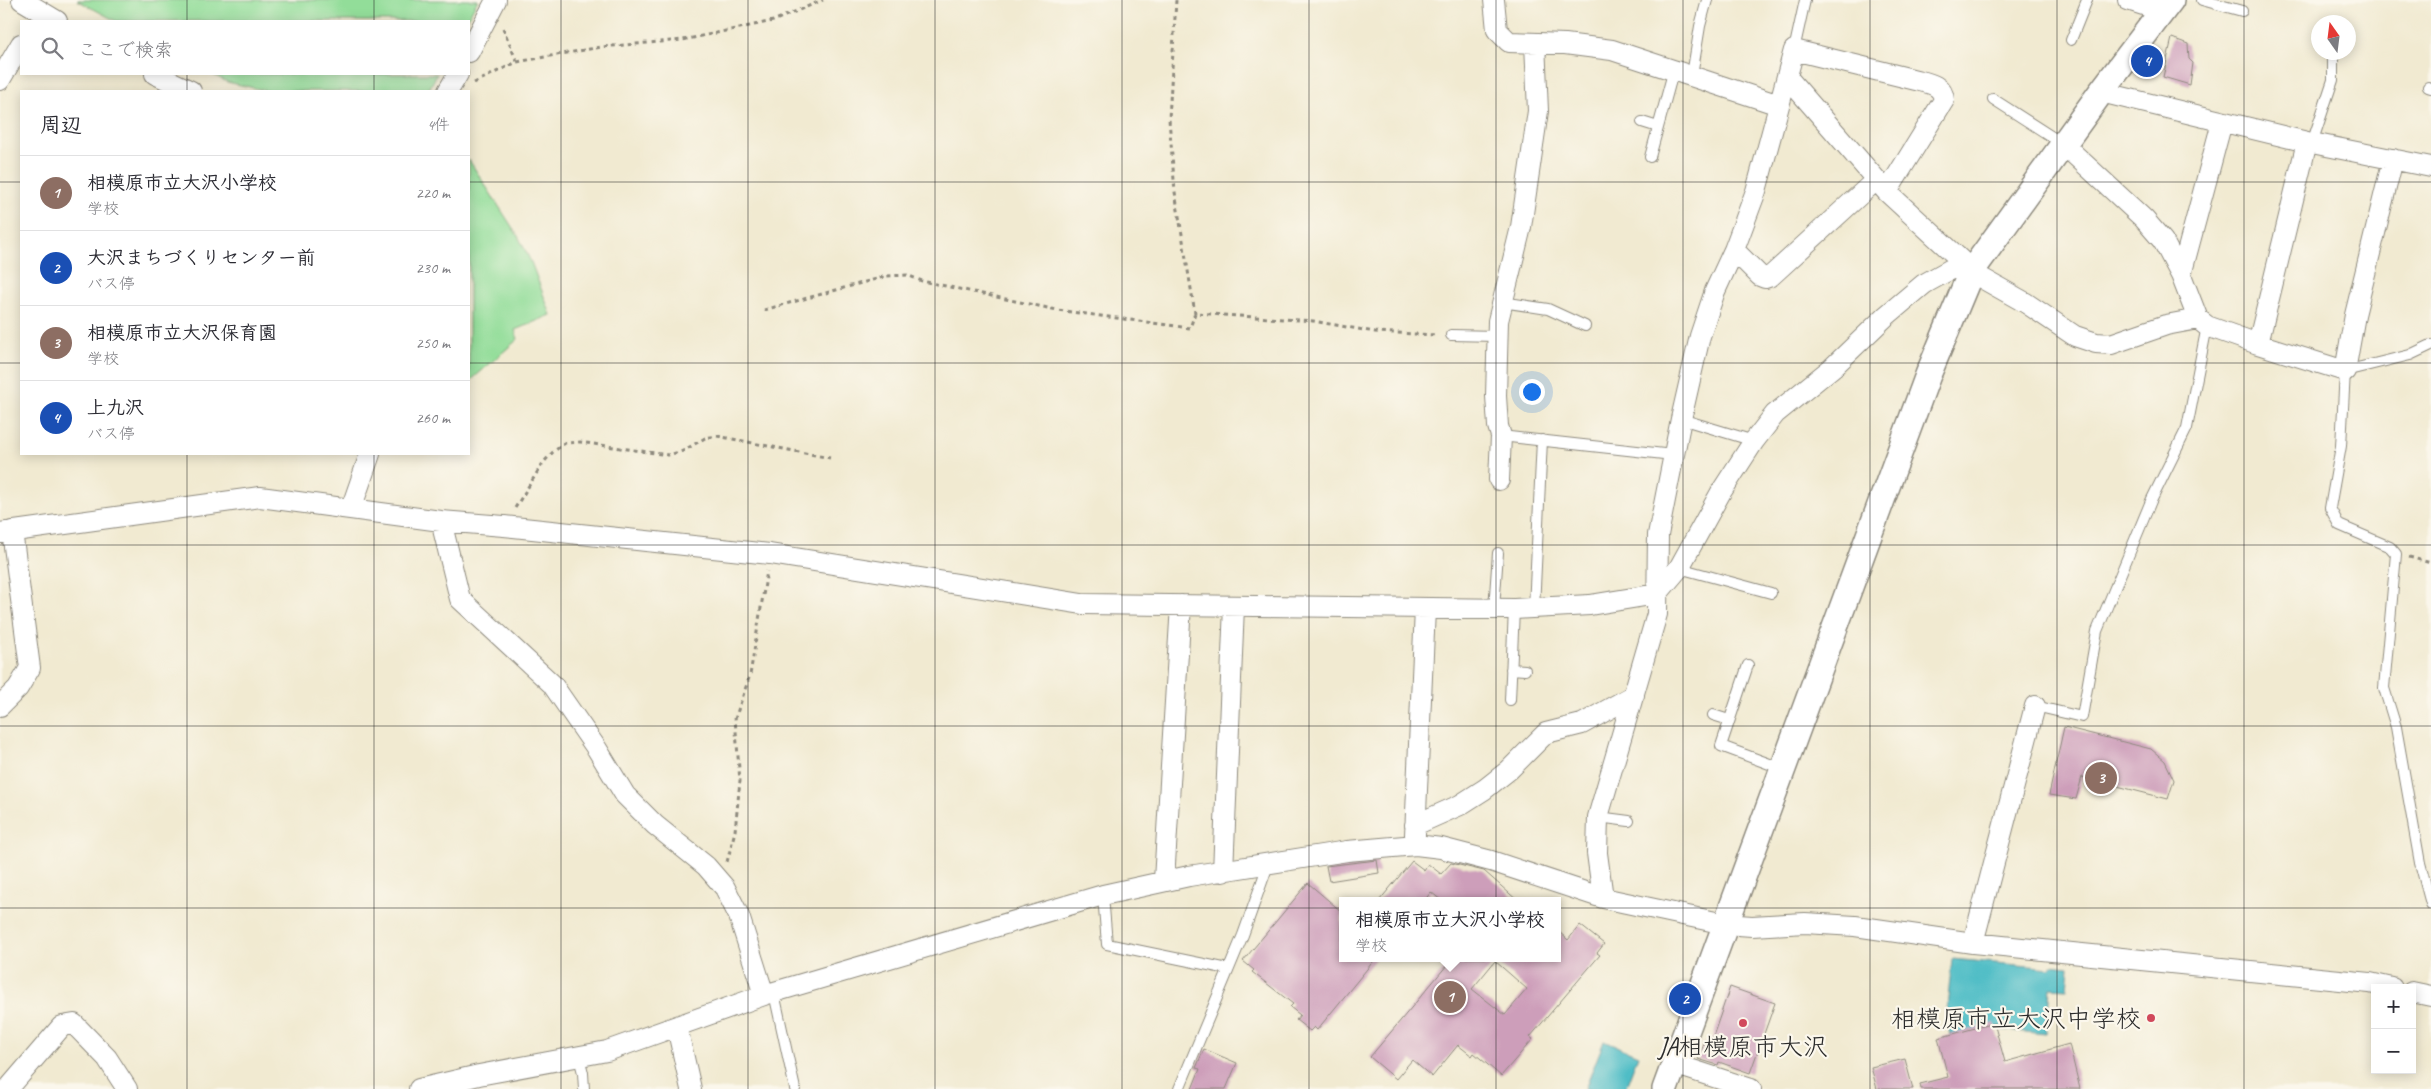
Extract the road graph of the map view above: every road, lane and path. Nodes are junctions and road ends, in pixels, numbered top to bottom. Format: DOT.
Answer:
graph roads {
  1 [pos="22,0"];
  2 [pos="823,0"];
  3 [pos="1176,0"];
  4 [pos="1494,0"];
  5 [pos="1707,0"];
  6 [pos="1805,0"];
  7 [pos="2087,0"];
  8 [pos="2128,0"];
  9 [pos="2202,0"];
  10 [pos="495,3"];
  11 [pos="2167,5"];
  12 [pos="2242,10"];
  13 [pos="44,18"];
  14 [pos="2071,40"];
  15 [pos="1535,43"];
  16 [pos="20,46"];
  17 [pos="470,50"];
  18 [pos="1794,50"];
  19 [pos="2333,60"];
  20 [pos="516,62"];
  21 [pos="1683,72"];
  22 [pos="157,75"];
  23 [pos="1787,77"];
  24 [pos="0,80"];
  25 [pos="458,84"];
  26 [pos="189,90"];
  27 [pos="2101,92"];
  28 [pos="1993,99"];
  29 [pos="1779,105"];
  30 [pos="1642,122"];
  31 [pos="2222,122"];
  32 [pos="1658,127"];
  33 [pos="2309,142"];
  34 [pos="2063,144"];
  35 [pos="1650,157"];
  36 [pos="2393,159"];
  37 [pos="2431,167"];
  38 [pos="1881,186"];
  39 [pos="1734,250"];
  40 [pos="1971,272"];
  41 [pos="2181,275"];
  42 [pos="1502,302"];
  43 [pos="764,310"];
  44 [pos="1195,313"];
  45 [pos="2203,322"];
  46 [pos="1586,326"];
  47 [pos="1451,335"];
  48 [pos="1497,336"];
  49 [pos="2258,344"];
  50 [pos="2431,345"];
  51 [pos="2345,371"];
  52 [pos="1681,419"];
  53 [pos="1501,436"];
  54 [pos="1542,440"];
  55 [pos="1754,441"];
  56 [pos="370,455"];
  57 [pos="1673,456"];
  58 [pos="830,458"];
  59 [pos="1499,480"];
  60 [pos="351,508"];
  61 [pos="441,521"];
  62 [pos="504,526"];
  63 [pos="6,532"];
  64 [pos="1498,553"];
  65 [pos="770,554"];
  66 [pos="2396,554"];
  67 [pos="2431,563"];
  68 [pos="1679,568"];
  69 [pos="1771,593"];
  70 [pos="1657,594"];
  71 [pos="1181,605"];
  72 [pos="1234,606"];
  73 [pos="1534,608"];
  74 [pos="1425,609"];
  75 [pos="1494,609"];
  76 [pos="1514,609"];
  77 [pos="1748,665"];
  78 [pos="1511,669"];
  79 [pos="1525,670"];
  80 [pos="1634,695"];
  81 [pos="1510,700"];
  82 [pos="0,706"];
  83 [pos="2035,706"];
  84 [pos="1713,716"];
  85 [pos="1729,720"];
  86 [pos="1784,770"];
  87 [pos="1598,817"];
  88 [pos="1629,821"];
  89 [pos="1415,825"];
  90 [pos="1416,845"];
  91 [pos="1268,865"];
  92 [pos="1223,872"];
  93 [pos="1164,880"];
  94 [pos="722,884"];
  95 [pos="1103,895"];
  96 [pos="1603,898"];
  97 [pos="2431,904"];
  98 [pos="1725,924"];
  99 [pos="1973,943"];
  100 [pos="1228,969"];
  101 [pos="2374,984"];
  102 [pos="2416,993"];
  103 [pos="769,994"];
  104 [pos="2431,996"];
  105 [pos="677,1027"];
  106 [pos="579,1057"];
  107 [pos="1674,1064"];
  108 [pos="429,1088"];
  109 [pos="8,1089"];
  110 [pos="127,1089"];
  111 [pos="584,1089"];
  112 [pos="691,1089"];
  113 [pos="795,1089"];
  114 [pos="1179,1089"];
  115 [pos="1665,1089"];
  116 [pos="1750,1089"];
  1 -- 13 [label="street"];
  2 -- 20 [label="path"];
  3 -- 44 [label="path"];
  4 -- 15 [label="street"];
  5 -- 21 [label="lane"];
  6 -- 18 [label="lane"];
  7 -- 14 [label="lane"];
  8 -- 11 [label="street"];
  9 -- 12 [label="lane"];
  10 -- 17 [label="street"];
  10 -- 20 [label="path"];
  11 -- 27 [label="street"];
  15 -- 21 [label="street"];
  15 -- 42 [label="street"];
  16 -- 24 [label="street"];
  18 -- 23 [label="street"];
  18 -- 38 [label="street"];
  19 -- 33 [label="lane"];
  20 -- 25 [label="path"];
  21 -- 29 [label="street"];
  21 -- 32 [label="lane"];
  22 -- 26 [label="street"];
  23 -- 29 [label="street"];
  23 -- 38 [label="street"];
  27 -- 31 [label="street"];
  27 -- 34 [label="street"];
  28 -- 34 [label="lane"];
  29 -- 39 [label="street"];
  30 -- 32 [label="lane"];
  31 -- 33 [label="street"];
  31 -- 41 [label="street"];
  32 -- 35 [label="lane"];
  33 -- 36 [label="street"];
  33 -- 49 [label="street"];
  34 -- 40 [label="street"];
  34 -- 41 [label="street"];
  36 -- 37 [label="street"];
  36 -- 51 [label="street"];
  38 -- 39 [label="street"];
  38 -- 40 [label="street"];
  39 -- 52 [label="street"];
  40 -- 45 [label="street"];
  40 -- 55 [label="street"];
  40 -- 86 [label="street"];
  41 -- 45 [label="street"];
  42 -- 46 [label="lane"];
  42 -- 48 [label="street"];
  43 -- 44 [label="path"];
  44 -- 47 [label="path"];
  45 -- 49 [label="street"];
  45 -- 83 [label="lane"];
  47 -- 48 [label="lane"];
  48 -- 53 [label="street"];
  49 -- 51 [label="street"];
  50 -- 51 [label="lane"];
  51 -- 66 [label="lane"];
  52 -- 55 [label="lane"];
  52 -- 57 [label="street"];
  53 -- 54 [label="lane"];
  53 -- 59 [label="street"];
  54 -- 57 [label="lane"];
  54 -- 73 [label="lane"];
  55 -- 68 [label="street"];
  56 -- 60 [label="street"];
  57 -- 70 [label="street"];
  58 -- 62 [label="path"];
  60 -- 61 [label="street"];
  60 -- 63 [label="street"];
  61 -- 62 [label="street"];
  61 -- 94 [label="street"];
  62 -- 65 [label="street"];
  63 -- 82 [label="street"];
  64 -- 75 [label="lane"];
  65 -- 71 [label="street"];
  65 -- 94 [label="path"];
  66 -- 67 [label="path"];
  66 -- 97 [label="lane"];
  68 -- 69 [label="lane"];
  68 -- 70 [label="street"];
  70 -- 73 [label="street"];
  70 -- 80 [label="street"];
  71 -- 72 [label="street"];
  71 -- 93 [label="street"];
  72 -- 74 [label="street"];
  72 -- 92 [label="street"];
  73 -- 76 [label="street"];
  74 -- 75 [label="street"];
  74 -- 89 [label="street"];
  75 -- 76 [label="street"];
  76 -- 78 [label="lane"];
  77 -- 85 [label="lane"];
  78 -- 79 [label="lane"];
  78 -- 81 [label="lane"];
  80 -- 87 [label="street"];
  80 -- 89 [label="street"];
  83 -- 99 [label="street"];
  84 -- 85 [label="lane"];
  85 -- 86 [label="lane"];
  86 -- 98 [label="street"];
  87 -- 88 [label="lane"];
  87 -- 96 [label="street"];
  89 -- 90 [label="street"];
  90 -- 91 [label="street"];
  90 -- 96 [label="street"];
  91 -- 92 [label="street"];
  91 -- 100 [label="lane"];
  92 -- 93 [label="street"];
  93 -- 95 [label="street"];
  94 -- 103 [label="street"];
  95 -- 100 [label="lane"];
  95 -- 103 [label="street"];
  96 -- 98 [label="street"];
  98 -- 99 [label="street"];
  98 -- 107 [label="street"];
  99 -- 101 [label="street"];
  100 -- 114 [label="lane"];
  102 -- 104 [label="street"];
  103 -- 105 [label="street"];
  103 -- 113 [label="lane"];
  105 -- 106 [label="street"];
  105 -- 112 [label="street"];
  106 -- 108 [label="street"];
  106 -- 111 [label="lane"];
  107 -- 115 [label="street"];
  107 -- 116 [label="street"];
  109 -- 110 [label="street"];
}
